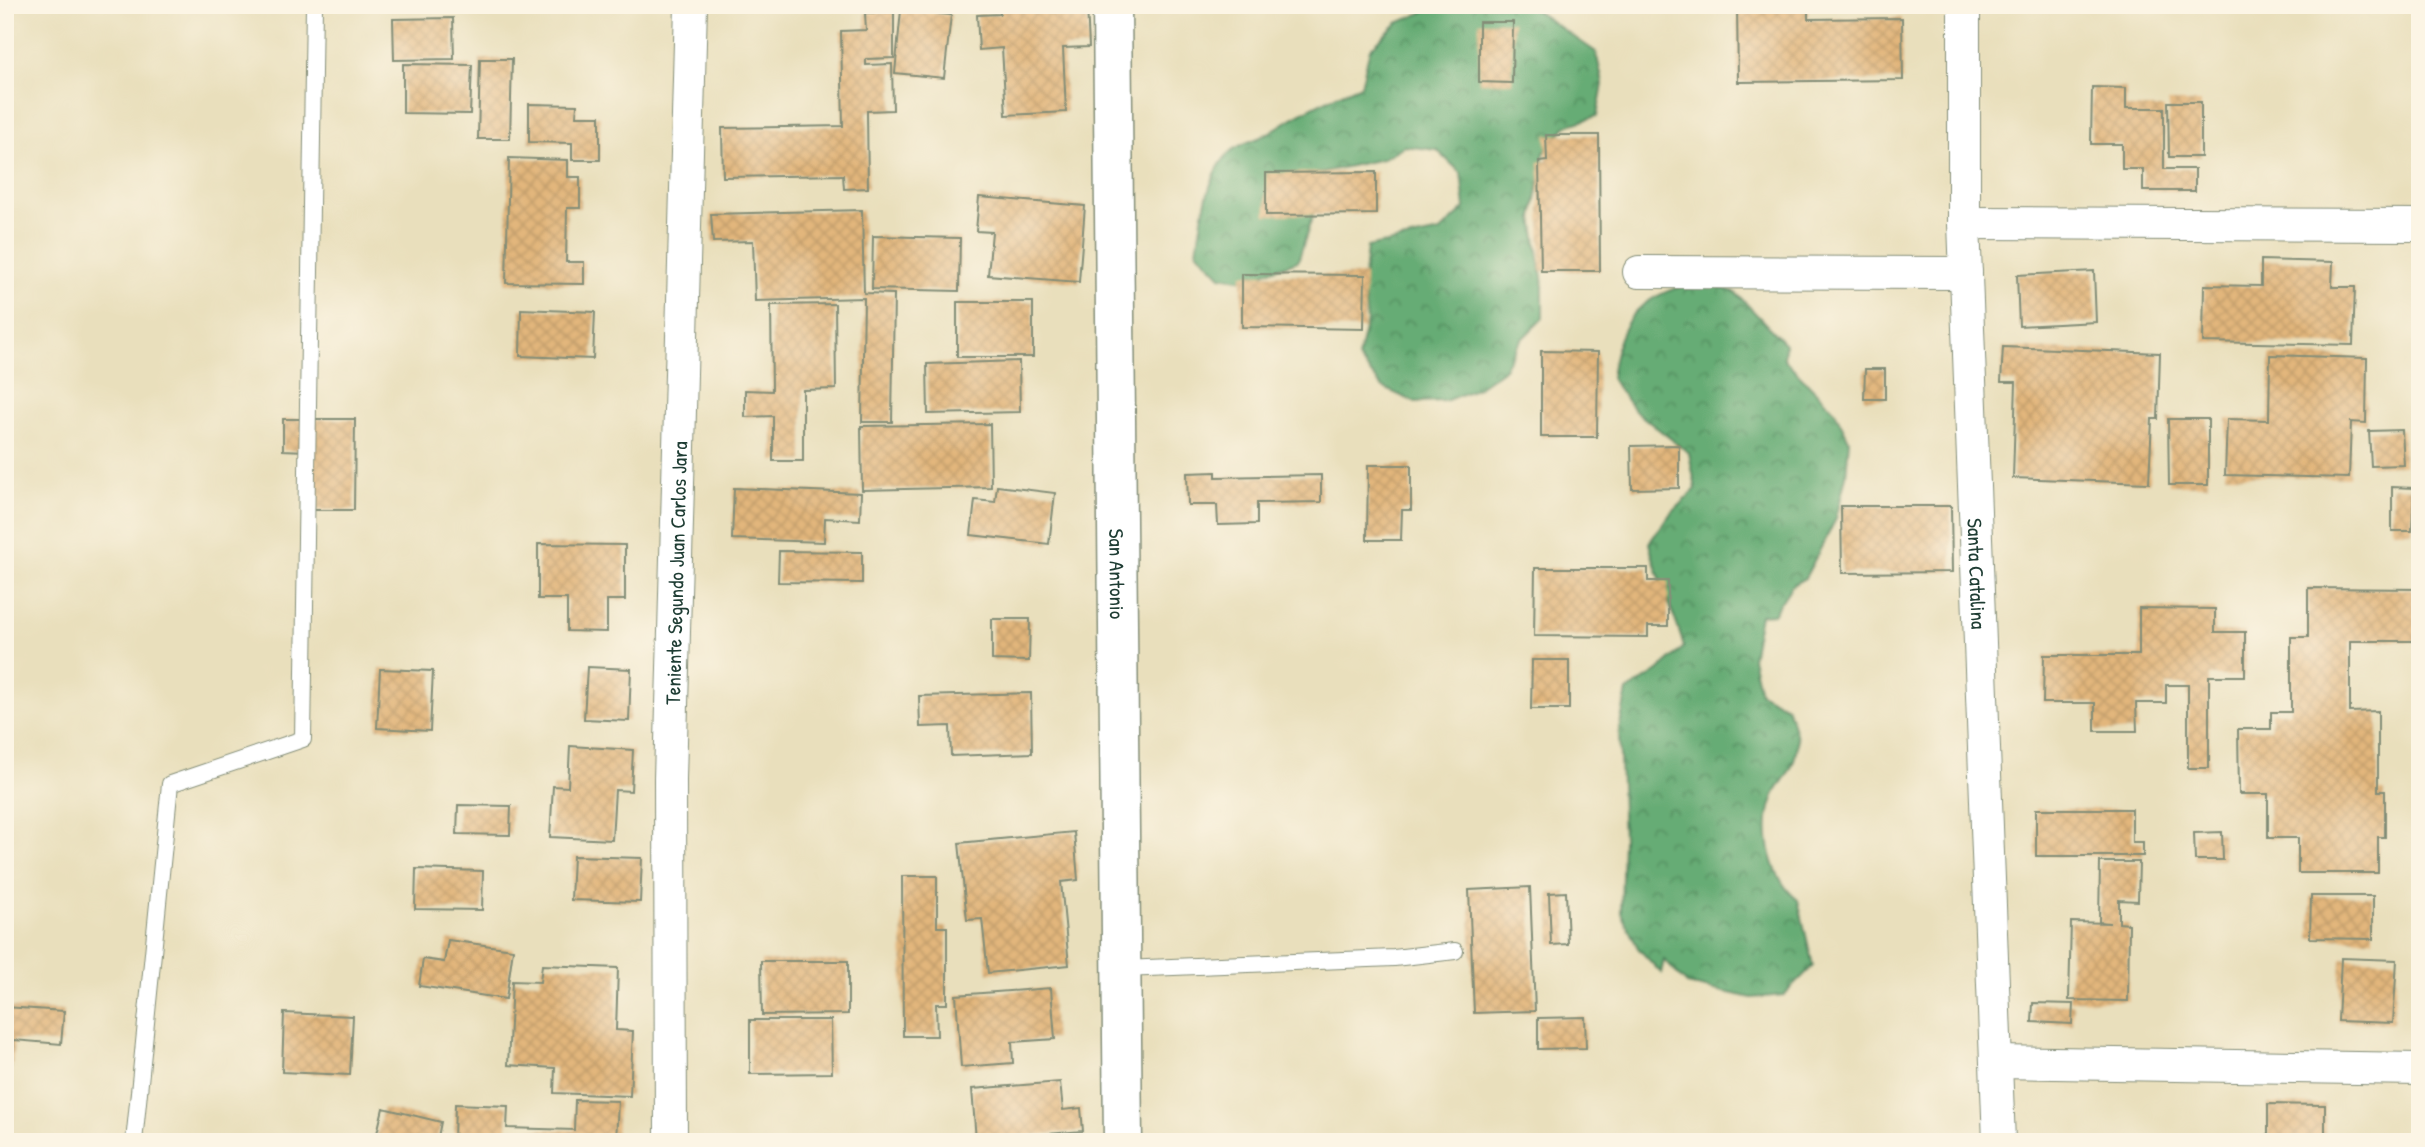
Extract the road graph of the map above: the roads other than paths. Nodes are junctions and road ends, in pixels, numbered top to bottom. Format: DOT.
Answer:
graph roads {
  1 [pos="314,5"];
  2 [pos="691,5"];
  3 [pos="1112,5"];
  4 [pos="1964,5"];
  5 [pos="1964,223"];
  6 [pos="2420,225"];
  7 [pos="1639,272"];
  8 [pos="1966,274"];
  9 [pos="1455,951"];
  10 [pos="1123,969"];
  11 [pos="1997,1062"];
  12 [pos="2420,1069"];
  13 [pos="134,1142"];
  14 [pos="671,1142"];
  15 [pos="1123,1142"];
  16 [pos="1999,1142"];
  1 -- 13 [label="lane"];
  2 -- 14 [label="street, Teniente Segundo Juan Carlos Jara"];
  3 -- 10 [label="street, San Antonio"];
  4 -- 5 [label="street, Santa Catalina"];
  5 -- 6 [label="street"];
  5 -- 8 [label="street, Santa Catalina"];
  7 -- 8 [label="street"];
  8 -- 11 [label="street, Santa Catalina"];
  9 -- 10 [label="lane"];
  10 -- 15 [label="street, San Antonio"];
  11 -- 12 [label="street"];
  11 -- 16 [label="street, Santa Catalina"];
}
